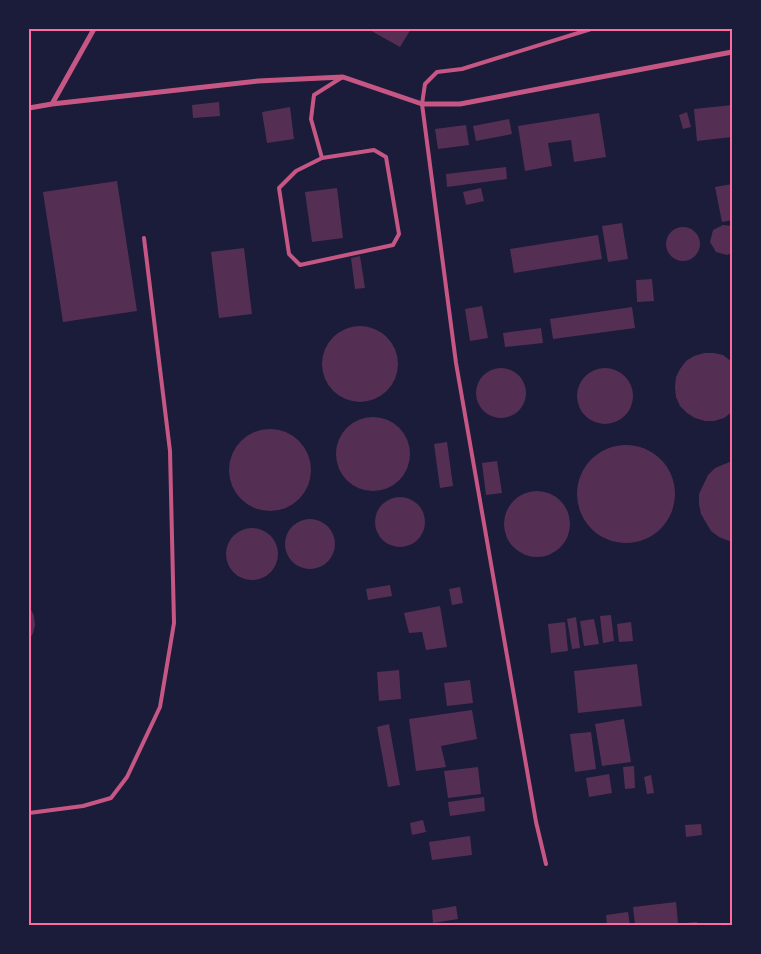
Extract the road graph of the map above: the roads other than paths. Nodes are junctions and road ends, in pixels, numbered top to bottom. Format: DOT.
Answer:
graph roads {
  1 [pos="94,29"];
  2 [pos="591,29"];
  3 [pos="732,52"];
  4 [pos="343,77"];
  5 [pos="52,104"];
  6 [pos="422,104"];
  7 [pos="29,108"];
  8 [pos="322,158"];
  9 [pos="144,238"];
  10 [pos="29,813"];
  11 [pos="546,864"];
  1 -- 5 [label="street"];
  2 -- 6 [label="lane"];
  3 -- 6 [label="street"];
  4 -- 5 [label="street"];
  4 -- 6 [label="street"];
  4 -- 8 [label="lane"];
  5 -- 7 [label="street"];
  6 -- 11 [label="lane"];
  8 -- 8 [label="lane"];
  9 -- 10 [label="lane"];
}
